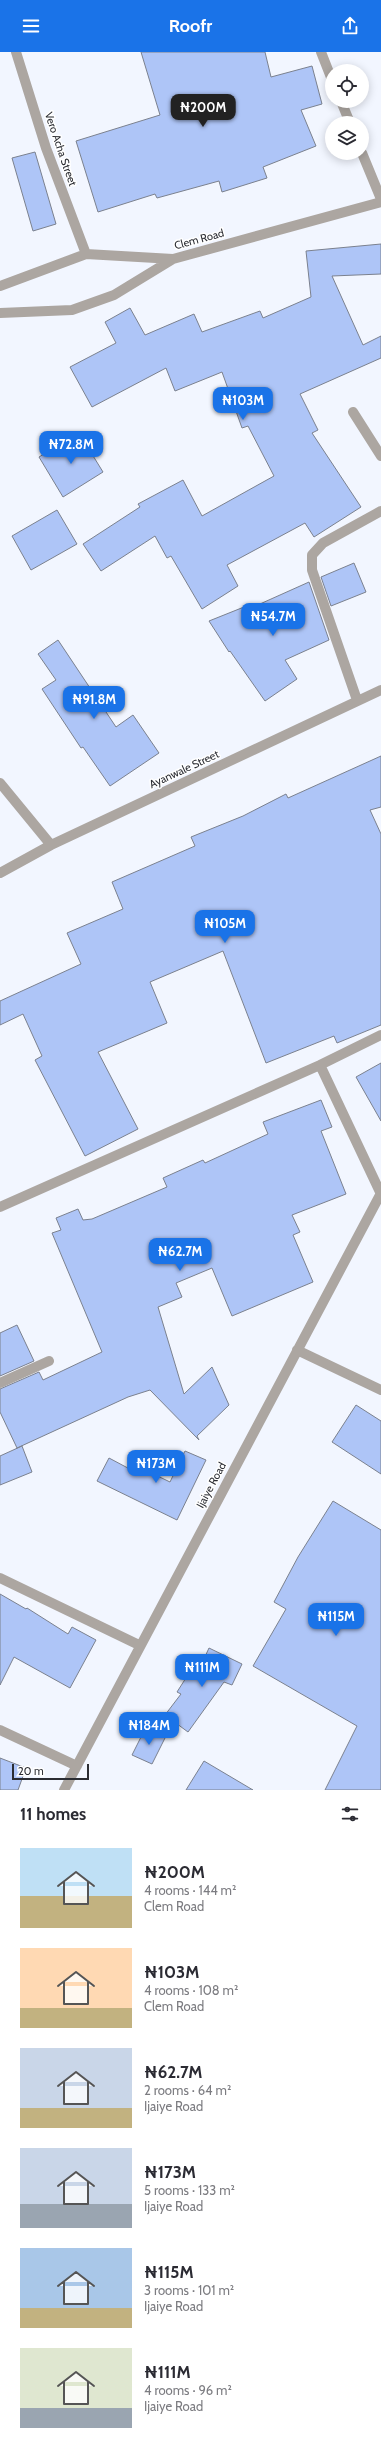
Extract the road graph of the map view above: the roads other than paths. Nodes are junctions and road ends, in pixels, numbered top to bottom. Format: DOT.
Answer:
graph roads {
  1 [pos="16,52"];
  2 [pos="321,52"];
  3 [pos="326,64"];
  4 [pos="365,160"];
  5 [pos="381,200"];
  6 [pos="86,254"];
  7 [pos="173,259"];
  8 [pos="0,286"];
  9 [pos="0,312"];
  10 [pos="353,412"];
  11 [pos="381,456"];
  12 [pos="381,510"];
  13 [pos="381,690"];
  14 [pos="357,700"];
  15 [pos="0,783"];
  16 [pos="51,845"];
  17 [pos="0,873"];
  18 [pos="381,1035"];
  19 [pos="320,1065"];
  20 [pos="381,1194"];
  21 [pos="0,1207"];
  22 [pos="297,1350"];
  23 [pos="49,1361"];
  24 [pos="0,1383"];
  25 [pos="381,1390"];
  26 [pos="0,1578"];
  27 [pos="139,1645"];
  28 [pos="0,1730"];
  29 [pos="77,1766"];
  30 [pos="64,1790"];
  1 -- 6 [label="street, Vero Acha Street"];
  2 -- 3 [label="street"];
  4 -- 5 [label="street"];
  5 -- 7 [label="street, Clem Road"];
  6 -- 7 [label="street, Clem Road"];
  6 -- 8 [label="street, Clem Road"];
  7 -- 9 [label="street"];
  10 -- 11 [label="street"];
  12 -- 14 [label="street"];
  13 -- 14 [label="street, Ayanwale Street"];
  14 -- 16 [label="street, Ayanwale Street"];
  15 -- 16 [label="street"];
  16 -- 17 [label="street, Ayanwale Street"];
  18 -- 19 [label="street"];
  19 -- 20 [label="street"];
  19 -- 21 [label="street"];
  20 -- 22 [label="street, Ijaiye Road"];
  22 -- 25 [label="street"];
  22 -- 27 [label="street, Ijaiye Road"];
  23 -- 24 [label="street"];
  26 -- 27 [label="street"];
  27 -- 29 [label="street, Ijaiye Road"];
  28 -- 29 [label="street"];
  29 -- 30 [label="street, Ijaiye Road"];
}
